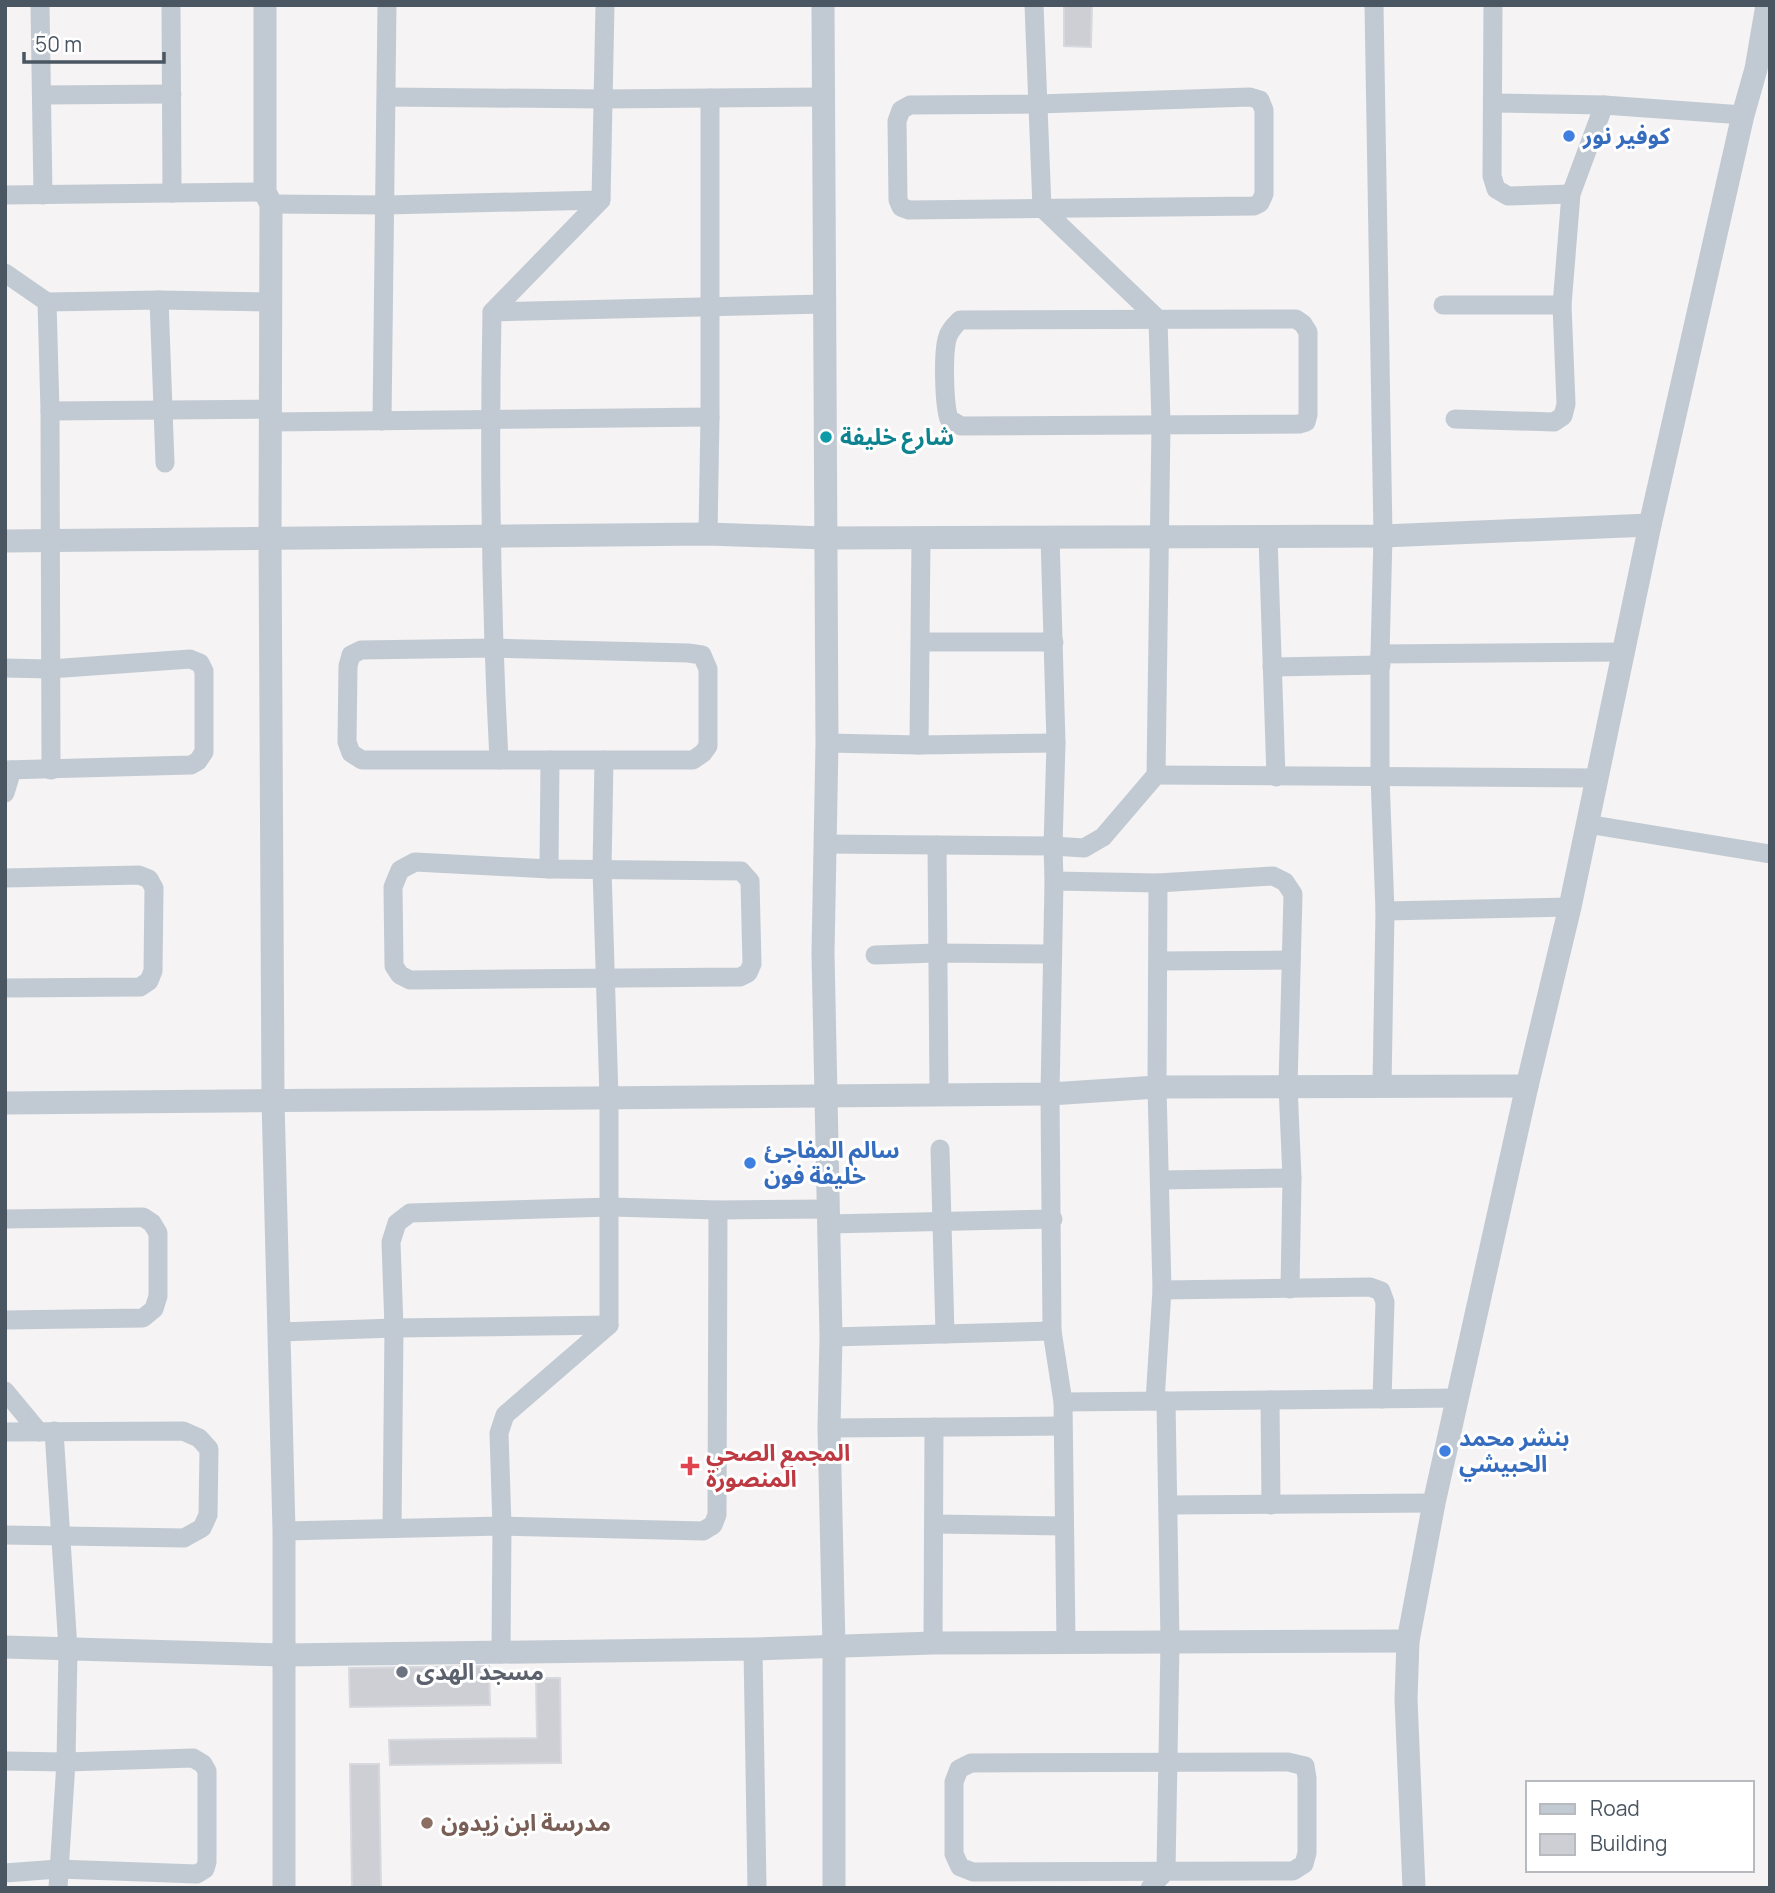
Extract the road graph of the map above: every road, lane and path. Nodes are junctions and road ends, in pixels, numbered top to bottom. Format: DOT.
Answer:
graph roads {
  1 [pos="40,5"];
  2 [pos="172,5"];
  3 [pos="265,5"];
  4 [pos="387,5"];
  5 [pos="605,5"];
  6 [pos="823,5"];
  7 [pos="1034,5"];
  8 [pos="1374,5"];
  9 [pos="1493,5"];
  10 [pos="1767,5"];
  11 [pos="1763,72"];
  12 [pos="172,94"];
  13 [pos="42,95"];
  14 [pos="387,97"];
  15 [pos="823,97"];
  16 [pos="710,98"];
  17 [pos="603,99"];
  18 [pos="1494,103"];
  19 [pos="1040,104"];
  20 [pos="1604,105"];
  21 [pos="1743,115"];
  22 [pos="173,193"];
  23 [pos="1571,194"];
  24 [pos="5,195"];
  25 [pos="43,195"];
  26 [pos="268,198"];
  27 [pos="601,200"];
  28 [pos="386,205"];
  29 [pos="1042,208"];
  30 [pos="5,272"];
  31 [pos="159,300"];
  32 [pos="47,302"];
  33 [pos="270,302"];
  34 [pos="824,304"];
  35 [pos="1443,305"];
  36 [pos="1562,305"];
  37 [pos="710,307"];
  38 [pos="492,312"];
  39 [pos="1158,320"];
  40 [pos="50,411"];
  41 [pos="163,411"];
  42 [pos="272,416"];
  43 [pos="710,417"];
  44 [pos="1455,419"];
  45 [pos="489,420"];
  46 [pos="382,421"];
  47 [pos="1161,424"];
  48 [pos="164,463"];
  49 [pos="1650,525"];
  50 [pos="708,534"];
  51 [pos="490,536"];
  52 [pos="1160,536"];
  53 [pos="1383,536"];
  54 [pos="1050,537"];
  55 [pos="1268,537"];
  56 [pos="270,538"];
  57 [pos="824,538"];
  58 [pos="921,538"];
  59 [pos="49,540"];
  60 [pos="5,541"];
  61 [pos="921,642"];
  62 [pos="1054,642"];
  63 [pos="493,648"];
  64 [pos="1623,652"];
  65 [pos="1380,659"];
  66 [pos="1272,667"];
  67 [pos="5,668"];
  68 [pos="50,669"];
  69 [pos="827,743"];
  70 [pos="1056,743"];
  71 [pos="919,745"];
  72 [pos="499,760"];
  73 [pos="550,760"];
  74 [pos="604,760"];
  75 [pos="9,770"];
  76 [pos="51,770"];
  77 [pos="1156,775"];
  78 [pos="1276,777"];
  79 [pos="1380,777"];
  80 [pos="1597,778"];
  81 [pos="5,793"];
  82 [pos="1587,824"];
  83 [pos="825,844"];
  84 [pos="937,845"];
  85 [pos="1053,846"];
  86 [pos="1770,854"];
  87 [pos="549,869"];
  88 [pos="602,869"];
  89 [pos="5,878"];
  90 [pos="1054,881"];
  91 [pos="1158,883"];
  92 [pos="1570,907"];
  93 [pos="1385,911"];
  94 [pos="937,953"];
  95 [pos="1052,954"];
  96 [pos="875,955"];
  97 [pos="1291,960"];
  98 [pos="1158,961"];
  99 [pos="604,978"];
  100 [pos="5,988"];
  101 [pos="1288,1086"];
  102 [pos="1382,1086"];
  103 [pos="1527,1086"];
  104 [pos="1157,1087"];
  105 [pos="939,1093"];
  106 [pos="824,1094"];
  107 [pos="1050,1094"];
  108 [pos="609,1097"];
  109 [pos="273,1100"];
  110 [pos="5,1103"];
  111 [pos="940,1149"];
  112 [pos="1292,1178"];
  113 [pos="1161,1180"];
  114 [pos="611,1207"];
  115 [pos="718,1210"];
  116 [pos="828,1216"];
  117 [pos="5,1219"];
  118 [pos="1053,1219"];
  119 [pos="942,1221"];
  120 [pos="1162,1290"];
  121 [pos="1290,1290"];
  122 [pos="5,1320"];
  123 [pos="610,1325"];
  124 [pos="394,1328"];
  125 [pos="1052,1331"];
  126 [pos="280,1332"];
  127 [pos="945,1334"];
  128 [pos="831,1337"];
  129 [pos="5,1391"];
  130 [pos="1458,1398"];
  131 [pos="1382,1399"];
  132 [pos="1270,1400"];
  133 [pos="1160,1401"];
  134 [pos="1063,1402"];
  135 [pos="1062,1426"];
  136 [pos="934,1427"];
  137 [pos="829,1428"];
  138 [pos="46,1431"];
  139 [pos="5,1432"];
  140 [pos="1434,1503"];
  141 [pos="1169,1505"];
  142 [pos="1271,1506"];
  143 [pos="935,1524"];
  144 [pos="502,1526"];
  145 [pos="1064,1526"];
  146 [pos="392,1528"];
  147 [pos="284,1531"];
  148 [pos="60,1534"];
  149 [pos="5,1535"];
  150 [pos="1408,1641"];
  151 [pos="1066,1642"];
  152 [pos="1170,1642"];
  153 [pos="933,1643"];
  154 [pos="5,1647"];
  155 [pos="834,1647"];
  156 [pos="68,1649"];
  157 [pos="753,1649"];
  158 [pos="501,1654"];
  159 [pos="284,1656"];
  160 [pos="5,1761"];
  161 [pos="66,1762"];
  162 [pos="1166,1762"];
  163 [pos="1166,1871"];
  164 [pos="5,1873"];
  165 [pos="58,1878"];
  166 [pos="284,1888"];
  167 [pos="757,1888"];
  168 [pos="834,1888"];
  169 [pos="1150,1888"];
  170 [pos="1414,1888"];
  1 -- 13 [label="street"];
  2 -- 12 [label="street"];
  3 -- 26 [label="street"];
  4 -- 14 [label="street"];
  5 -- 17 [label="street"];
  6 -- 15 [label="street"];
  7 -- 19 [label="street"];
  8 -- 53 [label="street"];
  9 -- 18 [label="street"];
  10 -- 11 [label="street"];
  11 -- 21 [label="street"];
  12 -- 13 [label="street"];
  12 -- 22 [label="street"];
  13 -- 25 [label="street"];
  14 -- 17 [label="street"];
  14 -- 28 [label="street"];
  15 -- 16 [label="street"];
  15 -- 34 [label="street"];
  16 -- 17 [label="street"];
  16 -- 37 [label="street"];
  17 -- 27 [label="street"];
  18 -- 20 [label="street"];
  18 -- 23 [label="street"];
  19 -- 29 [label="street"];
  19 -- 29 [label="street"];
  19 -- 29 [label="street"];
  20 -- 21 [label="street"];
  20 -- 23 [label="street"];
  21 -- 49 [label="street"];
  22 -- 25 [label="street"];
  22 -- 26 [label="street"];
  23 -- 36 [label="street"];
  24 -- 25 [label="street"];
  26 -- 28 [label="street"];
  26 -- 33 [label="street"];
  27 -- 28 [label="street"];
  27 -- 38 [label="street"];
  28 -- 46 [label="street"];
  29 -- 39 [label="street"];
  30 -- 32 [label="street"];
  31 -- 32 [label="street"];
  31 -- 33 [label="street"];
  31 -- 41 [label="street"];
  32 -- 40 [label="street"];
  33 -- 42 [label="street"];
  34 -- 37 [label="street"];
  34 -- 57 [label="street"];
  35 -- 36 [label="street"];
  36 -- 44 [label="street"];
  37 -- 38 [label="street"];
  37 -- 43 [label="street"];
  38 -- 45 [label="street"];
  39 -- 47 [label="street"];
  39 -- 47 [label="street"];
  39 -- 47 [label="street"];
  40 -- 41 [label="street"];
  40 -- 59 [label="street"];
  41 -- 42 [label="street"];
  41 -- 48 [label="street"];
  42 -- 46 [label="street"];
  42 -- 56 [label="street"];
  43 -- 45 [label="street"];
  43 -- 50 [label="street"];
  45 -- 46 [label="street"];
  45 -- 51 [label="street"];
  47 -- 52 [label="street"];
  49 -- 53 [label="street"];
  49 -- 64 [label="street"];
  50 -- 51 [label="street"];
  50 -- 57 [label="street"];
  51 -- 56 [label="street"];
  51 -- 63 [label="street"];
  52 -- 54 [label="street"];
  52 -- 55 [label="street"];
  52 -- 77 [label="street"];
  53 -- 55 [label="street"];
  53 -- 65 [label="street"];
  54 -- 58 [label="street"];
  54 -- 62 [label="street"];
  55 -- 66 [label="street"];
  56 -- 59 [label="street"];
  56 -- 109 [label="street"];
  57 -- 58 [label="street"];
  57 -- 69 [label="street"];
  58 -- 61 [label="street"];
  59 -- 60 [label="street"];
  59 -- 68 [label="street"];
  61 -- 62 [label="street"];
  61 -- 71 [label="street"];
  62 -- 70 [label="street"];
  63 -- 72 [label="street"];
  63 -- 72 [label="street"];
  63 -- 74 [label="street"];
  64 -- 65 [label="street"];
  64 -- 80 [label="street"];
  65 -- 66 [label="street"];
  65 -- 79 [label="street"];
  66 -- 78 [label="street"];
  67 -- 68 [label="street"];
  68 -- 76 [label="street"];
  68 -- 76 [label="street"];
  69 -- 71 [label="street"];
  69 -- 83 [label="street"];
  70 -- 71 [label="street"];
  70 -- 85 [label="street"];
  72 -- 73 [label="street"];
  73 -- 74 [label="street"];
  73 -- 87 [label="street"];
  74 -- 88 [label="street"];
  75 -- 76 [label="street"];
  75 -- 81 [label="street"];
  77 -- 78 [label="street"];
  77 -- 85 [label="street"];
  78 -- 79 [label="street"];
  79 -- 80 [label="street"];
  79 -- 93 [label="street"];
  80 -- 82 [label="street"];
  82 -- 86 [label="street"];
  82 -- 92 [label="street"];
  83 -- 84 [label="street"];
  83 -- 106 [label="street"];
  84 -- 85 [label="street"];
  84 -- 94 [label="street"];
  85 -- 90 [label="street"];
  87 -- 88 [label="street"];
  87 -- 99 [label="street"];
  88 -- 99 [label="street"];
  88 -- 99 [label="street"];
  89 -- 100 [label="street"];
  90 -- 91 [label="street"];
  90 -- 95 [label="street"];
  91 -- 97 [label="street"];
  91 -- 98 [label="street"];
  92 -- 93 [label="street"];
  92 -- 103 [label="street"];
  93 -- 102 [label="street"];
  94 -- 95 [label="street"];
  94 -- 96 [label="street"];
  94 -- 105 [label="street"];
  95 -- 107 [label="street"];
  97 -- 98 [label="street"];
  97 -- 101 [label="street"];
  98 -- 104 [label="street"];
  99 -- 108 [label="street"];
  101 -- 102 [label="street"];
  101 -- 104 [label="street"];
  101 -- 112 [label="street"];
  102 -- 103 [label="street"];
  103 -- 130 [label="street"];
  104 -- 107 [label="street"];
  104 -- 113 [label="street"];
  105 -- 106 [label="street"];
  105 -- 107 [label="street"];
  106 -- 108 [label="street"];
  106 -- 116 [label="street"];
  107 -- 118 [label="street"];
  108 -- 109 [label="street"];
  108 -- 114 [label="street"];
  109 -- 110 [label="street"];
  109 -- 126 [label="street"];
  111 -- 119 [label="street"];
  112 -- 113 [label="street"];
  112 -- 121 [label="street"];
  113 -- 120 [label="street"];
  114 -- 115 [label="street"];
  114 -- 123 [label="street"];
  114 -- 124 [label="street"];
  115 -- 116 [label="street"];
  115 -- 144 [label="street"];
  116 -- 119 [label="street"];
  116 -- 128 [label="street"];
  117 -- 122 [label="street"];
  118 -- 119 [label="street"];
  118 -- 125 [label="street"];
  119 -- 127 [label="street"];
  120 -- 121 [label="street"];
  120 -- 133 [label="street"];
  121 -- 131 [label="street"];
  123 -- 124 [label="street"];
  123 -- 144 [label="street"];
  124 -- 126 [label="street"];
  124 -- 146 [label="street"];
  125 -- 127 [label="street"];
  125 -- 134 [label="street"];
  126 -- 147 [label="street"];
  127 -- 128 [label="street"];
  128 -- 137 [label="street"];
  129 -- 138 [label="street"];
  130 -- 131 [label="street"];
  130 -- 140 [label="street"];
  131 -- 132 [label="street"];
  132 -- 133 [label="street"];
  132 -- 142 [label="street"];
  133 -- 134 [label="street"];
  133 -- 141 [label="street"];
  134 -- 135 [label="street"];
  135 -- 136 [label="street"];
  135 -- 145 [label="street"];
  136 -- 137 [label="street"];
  136 -- 143 [label="street"];
  137 -- 155 [label="street"];
  138 -- 139 [label="street"];
  138 -- 148 [label="street"];
  138 -- 148 [label="street"];
  140 -- 142 [label="street"];
  140 -- 150 [label="street"];
  141 -- 142 [label="street"];
  141 -- 152 [label="street"];
  143 -- 145 [label="street"];
  143 -- 153 [label="street"];
  144 -- 146 [label="street"];
  144 -- 158 [label="street"];
  145 -- 151 [label="street"];
  146 -- 147 [label="street"];
  147 -- 159 [label="street"];
  148 -- 149 [label="street"];
  148 -- 156 [label="street"];
  150 -- 152 [label="street"];
  150 -- 170 [label="street"];
  151 -- 152 [label="street"];
  151 -- 153 [label="street"];
  152 -- 162 [label="street"];
  153 -- 155 [label="street"];
  154 -- 156 [label="street"];
  155 -- 157 [label="street"];
  155 -- 168 [label="street"];
  156 -- 159 [label="street"];
  156 -- 161 [label="street"];
  157 -- 158 [label="street"];
  157 -- 167 [label="street"];
  158 -- 159 [label="street"];
  159 -- 166 [label="street"];
  160 -- 161 [label="street"];
  161 -- 165 [label="street"];
  161 -- 165 [label="street"];
  162 -- 163 [label="street"];
  162 -- 163 [label="street"];
  162 -- 163 [label="street"];
  163 -- 169 [label="street"];
  164 -- 165 [label="street"];
}
